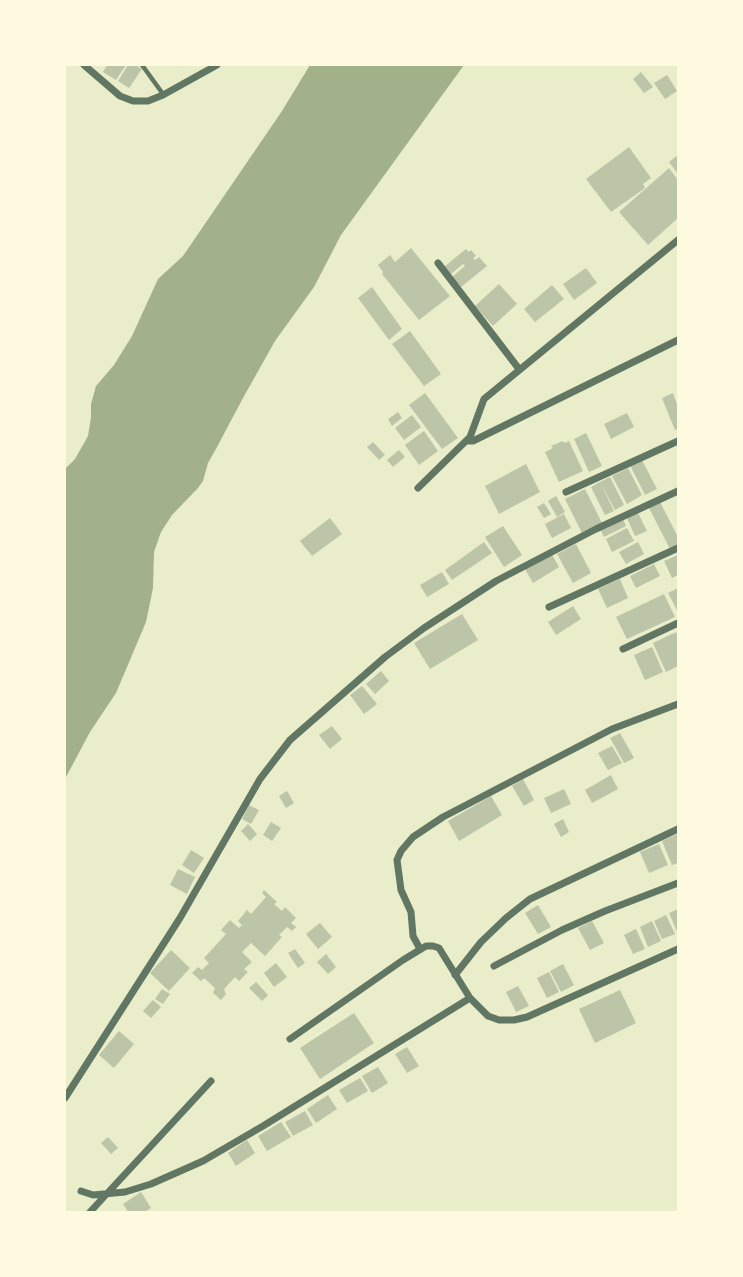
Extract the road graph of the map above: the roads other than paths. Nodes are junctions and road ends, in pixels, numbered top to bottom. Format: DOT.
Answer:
graph roads {
  1 [pos="84,65"];
  2 [pos="142,65"];
  3 [pos="217,65"];
  4 [pos="163,95"];
  5 [pos="678,240"];
  6 [pos="438,263"];
  7 [pos="678,340"];
  8 [pos="519,369"];
  9 [pos="678,440"];
  10 [pos="466,441"];
  11 [pos="418,488"];
  12 [pos="678,491"];
  13 [pos="566,492"];
  14 [pos="678,548"];
  15 [pos="548,607"];
  16 [pos="678,623"];
  17 [pos="623,649"];
  18 [pos="678,704"];
  19 [pos="678,829"];
  20 [pos="678,883"];
  21 [pos="420,949"];
  22 [pos="678,949"];
  23 [pos="494,966"];
  24 [pos="455,975"];
  25 [pos="470,998"];
  26 [pos="290,1039"];
  27 [pos="211,1081"];
  28 [pos="65,1098"];
  29 [pos="81,1191"];
  30 [pos="108,1194"];
  31 [pos="90,1212"];
  1 -- 4 [label="street"];
  2 -- 4 [label="lane"];
  3 -- 4 [label="street"];
  5 -- 8 [label="street"];
  6 -- 8 [label="street"];
  7 -- 10 [label="street"];
  8 -- 10 [label="street"];
  9 -- 13 [label="street"];
  10 -- 11 [label="street"];
  12 -- 28 [label="street"];
  14 -- 15 [label="street"];
  16 -- 17 [label="street"];
  18 -- 21 [label="street"];
  19 -- 24 [label="street"];
  20 -- 23 [label="street"];
  21 -- 24 [label="street"];
  21 -- 26 [label="street"];
  22 -- 25 [label="street"];
  24 -- 25 [label="street"];
  25 -- 30 [label="street"];
  27 -- 30 [label="street"];
  29 -- 30 [label="street"];
  30 -- 31 [label="street"];
}
